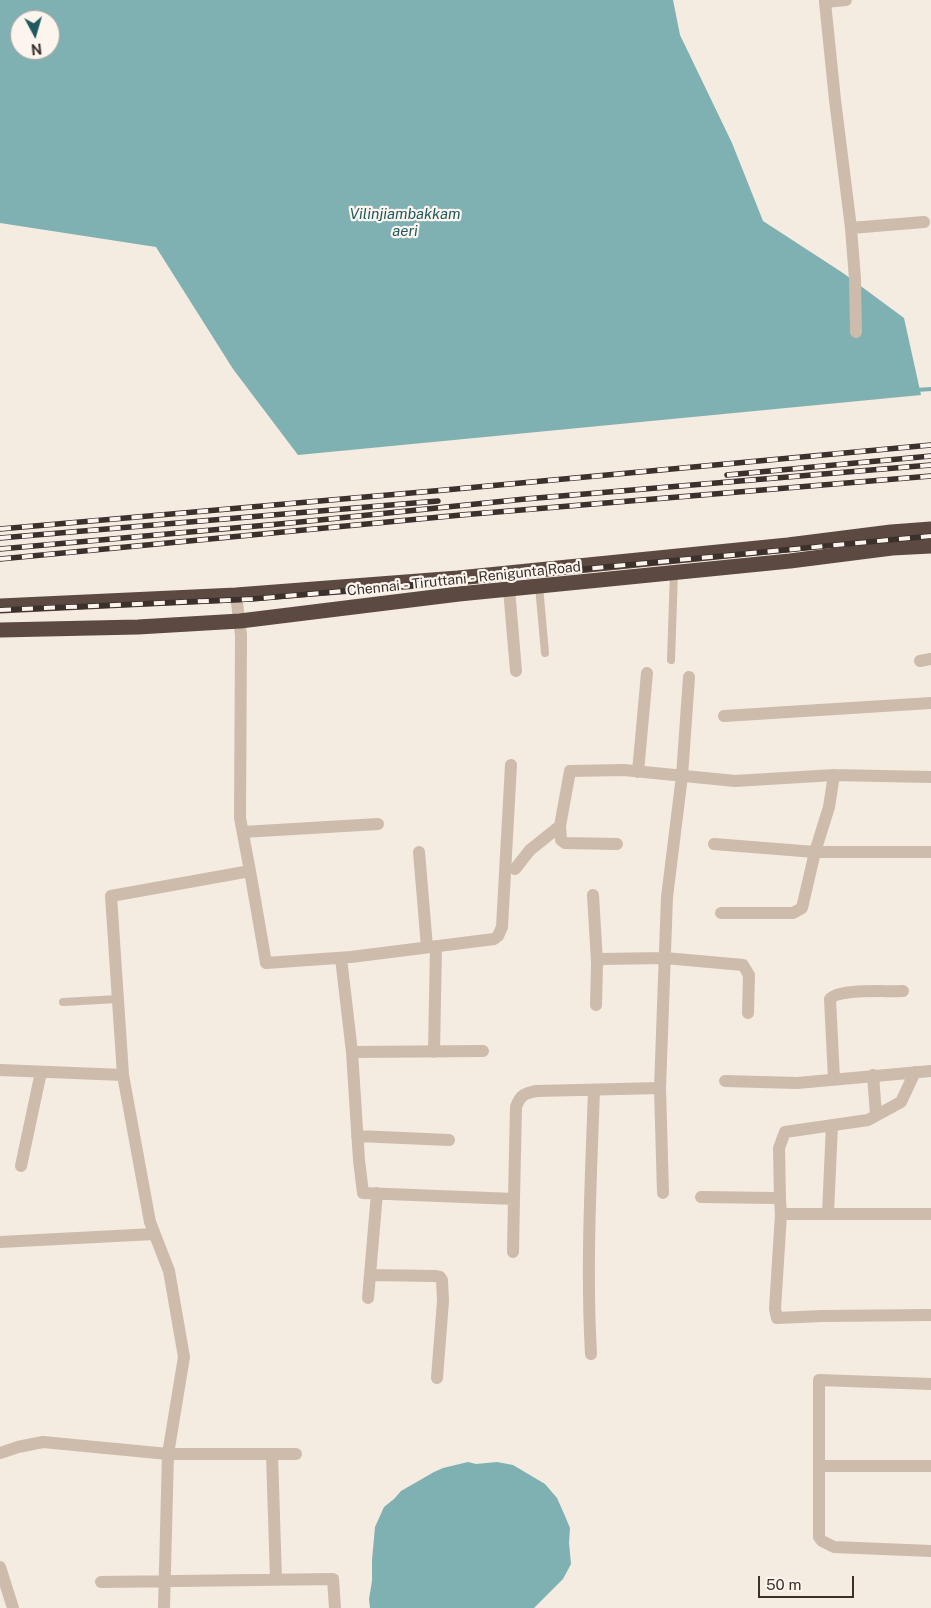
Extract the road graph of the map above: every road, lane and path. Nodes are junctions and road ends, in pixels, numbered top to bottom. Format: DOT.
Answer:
graph roads {
  1 [pos="846,0"];
  2 [pos="825,1"];
  3 [pos="924,222"];
  4 [pos="851,228"];
  5 [pos="856,332"];
  6 [pos="931,529"];
  7 [pos="931,546"];
  8 [pos="674,572"];
  9 [pos="539,586"];
  10 [pos="509,589"];
  11 [pos="236,595"];
  12 [pos="0,606"];
  13 [pos="240,621"];
  14 [pos="0,630"];
  15 [pos="545,653"];
  16 [pos="671,660"];
  17 [pos="516,671"];
  18 [pos="646,673"];
  19 [pos="689,677"];
  20 [pos="931,703"];
  21 [pos="724,716"];
  22 [pos="511,765"];
  23 [pos="638,772"];
  24 [pos="834,775"];
  25 [pos="682,776"];
  26 [pos="931,777"];
  27 [pos="378,824"];
  28 [pos="560,826"];
  29 [pos="243,832"];
  30 [pos="617,844"];
  31 [pos="714,844"];
  32 [pos="420,852"];
  33 [pos="815,852"];
  34 [pos="931,852"];
  35 [pos="515,869"];
  36 [pos="250,871"];
  37 [pos="593,895"];
  38 [pos="720,913"];
  39 [pos="431,947"];
  40 [pos="341,958"];
  41 [pos="665,958"];
  42 [pos="597,962"];
  43 [pos="903,991"];
  44 [pos="118,999"];
  45 [pos="63,1002"];
  46 [pos="596,1005"];
  47 [pos="748,1013"];
  48 [pos="483,1051"];
  49 [pos="352,1052"];
  50 [pos="434,1052"];
  51 [pos="0,1070"];
  52 [pos="931,1071"];
  53 [pos="41,1072"];
  54 [pos="915,1072"];
  55 [pos="123,1075"];
  56 [pos="873,1075"];
  57 [pos="834,1079"];
  58 [pos="725,1081"];
  59 [pos="660,1088"];
  60 [pos="594,1090"];
  61 [pos="876,1115"];
  62 [pos="832,1125"];
  63 [pos="357,1136"];
  64 [pos="449,1140"];
  65 [pos="21,1166"];
  66 [pos="377,1193"];
  67 [pos="663,1193"];
  68 [pos="701,1197"];
  69 [pos="514,1200"];
  70 [pos="780,1200"];
  71 [pos="828,1213"];
  72 [pos="781,1214"];
  73 [pos="931,1214"];
  74 [pos="154,1234"];
  75 [pos="0,1242"];
  76 [pos="513,1252"];
  77 [pos="371,1275"];
  78 [pos="368,1298"];
  79 [pos="931,1315"];
  80 [pos="592,1354"];
  81 [pos="437,1378"];
  82 [pos="931,1384"];
  83 [pos="0,1453"];
  84 [pos="168,1454"];
  85 [pos="272,1454"];
  86 [pos="296,1454"];
  87 [pos="819,1466"];
  88 [pos="931,1466"];
  89 [pos="931,1551"];
  90 [pos="0,1567"];
  91 [pos="276,1579"];
  92 [pos="164,1580"];
  93 [pos="101,1582"];
  94 [pos="13,1608"];
  95 [pos="164,1608"];
  96 [pos="334,1608"];
  1 -- 2 [label="street"];
  2 -- 4 [label="street"];
  3 -- 4 [label="street"];
  4 -- 5 [label="street"];
  6 -- 11 [label="highway, Chennai - Tiruttani - Renigunta Road"];
  7 -- 8 [label="highway, Chennai - Tiruttani - Renigunta Road"];
  8 -- 9 [label="highway, Chennai - Tiruttani - Renigunta Road"];
  8 -- 16 [label="lane"];
  9 -- 10 [label="highway, Chennai - Tiruttani - Renigunta Road"];
  9 -- 15 [label="lane"];
  10 -- 13 [label="highway, Chennai - Tiruttani - Renigunta Road"];
  10 -- 17 [label="street"];
  11 -- 12 [label="highway, Chennai - Tiruttani - Renigunta Road"];
  11 -- 13 [label="street"];
  13 -- 14 [label="highway, Chennai - Tiruttani - Renigunta Road"];
  13 -- 29 [label="street"];
  18 -- 23 [label="street"];
  19 -- 25 [label="street"];
  20 -- 21 [label="street"];
  22 -- 39 [label="street"];
  23 -- 25 [label="street"];
  23 -- 28 [label="street"];
  24 -- 25 [label="street"];
  24 -- 26 [label="street"];
  24 -- 33 [label="street"];
  25 -- 41 [label="street"];
  27 -- 29 [label="street"];
  28 -- 30 [label="street"];
  28 -- 35 [label="street"];
  29 -- 36 [label="street"];
  31 -- 33 [label="street"];
  32 -- 39 [label="street"];
  33 -- 34 [label="street"];
  33 -- 38 [label="street"];
  36 -- 40 [label="street"];
  36 -- 44 [label="street"];
  37 -- 42 [label="street"];
  39 -- 40 [label="street"];
  39 -- 50 [label="street"];
  40 -- 49 [label="street"];
  41 -- 42 [label="street"];
  41 -- 47 [label="street"];
  41 -- 59 [label="street"];
  42 -- 46 [label="street"];
  43 -- 57 [label="street"];
  44 -- 45 [label="lane"];
  44 -- 55 [label="street"];
  48 -- 50 [label="street"];
  49 -- 50 [label="street"];
  49 -- 63 [label="street"];
  51 -- 53 [label="street"];
  52 -- 54 [label="street"];
  53 -- 55 [label="street"];
  53 -- 65 [label="street"];
  54 -- 56 [label="street"];
  54 -- 61 [label="street"];
  55 -- 74 [label="street"];
  56 -- 57 [label="street"];
  56 -- 61 [label="street"];
  57 -- 58 [label="street"];
  59 -- 60 [label="street"];
  59 -- 67 [label="street"];
  60 -- 69 [label="street"];
  60 -- 80 [label="street"];
  61 -- 62 [label="street"];
  62 -- 70 [label="street"];
  62 -- 71 [label="street"];
  63 -- 64 [label="street"];
  63 -- 66 [label="street"];
  66 -- 69 [label="street"];
  66 -- 77 [label="street"];
  68 -- 70 [label="street"];
  69 -- 76 [label="street"];
  70 -- 72 [label="street"];
  71 -- 72 [label="street"];
  71 -- 73 [label="street"];
  72 -- 79 [label="street"];
  74 -- 75 [label="street"];
  74 -- 84 [label="street"];
  77 -- 78 [label="street"];
  77 -- 81 [label="street"];
  82 -- 87 [label="street"];
  83 -- 84 [label="street"];
  84 -- 85 [label="street"];
  84 -- 92 [label="street"];
  85 -- 86 [label="street"];
  85 -- 91 [label="street"];
  87 -- 88 [label="street"];
  87 -- 89 [label="street"];
  90 -- 94 [label="street"];
  91 -- 92 [label="street"];
  91 -- 96 [label="street"];
  92 -- 93 [label="street"];
  92 -- 95 [label="street"];
}
